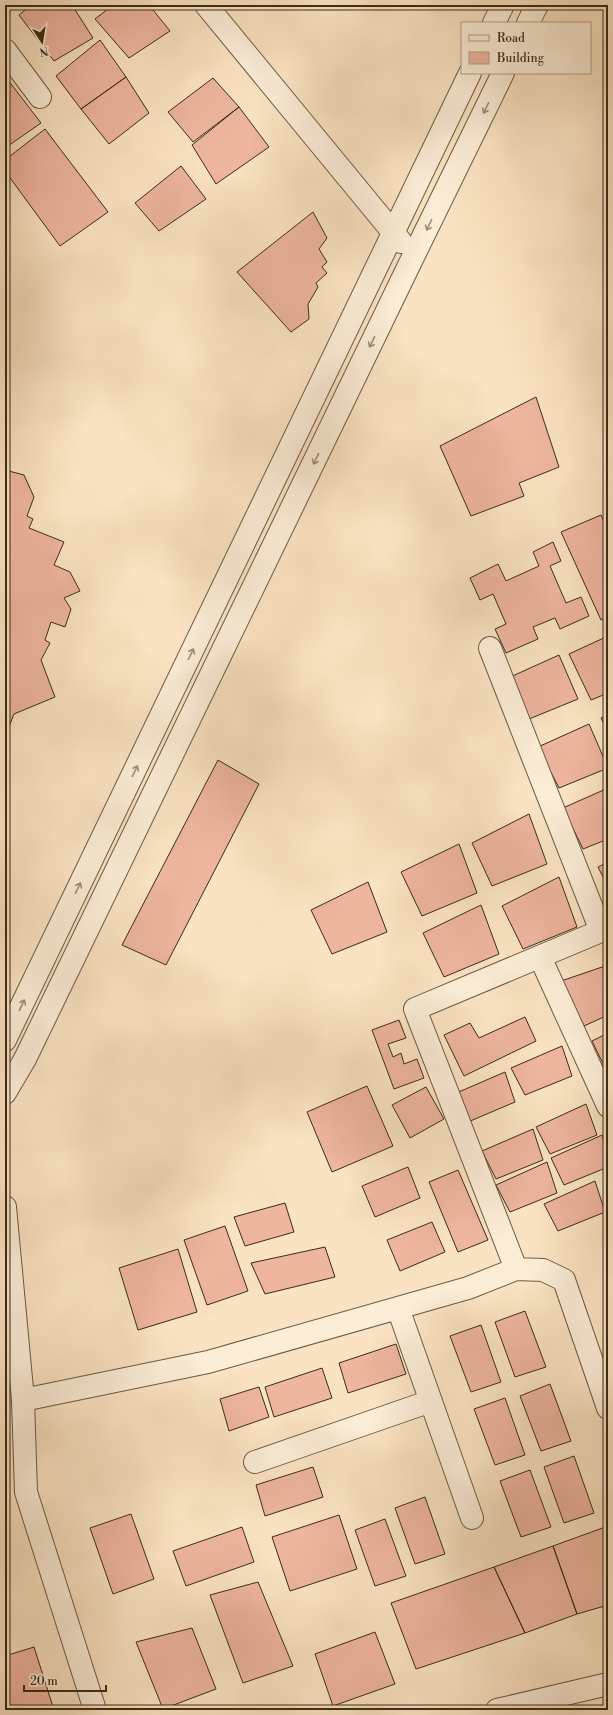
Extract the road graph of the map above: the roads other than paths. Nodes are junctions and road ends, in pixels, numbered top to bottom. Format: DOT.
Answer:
graph roads {
  1 [pos="206,5"];
  2 [pos="503,5"];
  3 [pos="537,5"];
  4 [pos="494,22"];
  5 [pos="528,22"];
  6 [pos="5,50"];
  7 [pos="470,74"];
  8 [pos="504,74"];
  9 [pos="40,97"];
  10 [pos="393,232"];
  11 [pos="413,257"];
  12 [pos="490,648"];
  13 [pos="604,930"];
  14 [pos="540,957"];
  15 [pos="5,1040"];
  16 [pos="5,1093"];
  17 [pos="608,1106"];
  18 [pos="5,1207"];
  19 [pos="516,1269"];
  20 [pos="398,1308"];
  21 [pos="23,1400"];
  22 [pos="431,1401"];
  23 [pos="608,1408"];
  24 [pos="255,1462"];
  25 [pos="472,1518"];
  26 [pos="608,1684"];
  27 [pos="95,1710"];
  28 [pos="497,1710"];
  1 -- 10 [label="street"];
  2 -- 4 [label="street"];
  3 -- 5 [label="street"];
  6 -- 9 [label="street"];
  7 -- 10 [label="street"];
  8 -- 11 [label="street, one-way"];
  10 -- 11 [label="street"];
  15 -- 10 [label="street, one-way"];
  11 -- 16 [label="street, one-way"];
  12 -- 13 [label="street"];
  13 -- 14 [label="street"];
  14 -- 17 [label="street"];
  14 -- 19 [label="street"];
  18 -- 21 [label="street"];
  19 -- 20 [label="street"];
  19 -- 23 [label="street"];
  20 -- 21 [label="street"];
  20 -- 22 [label="street"];
  21 -- 27 [label="street"];
  22 -- 24 [label="street"];
  22 -- 25 [label="street"];
  26 -- 28 [label="street"];
}
